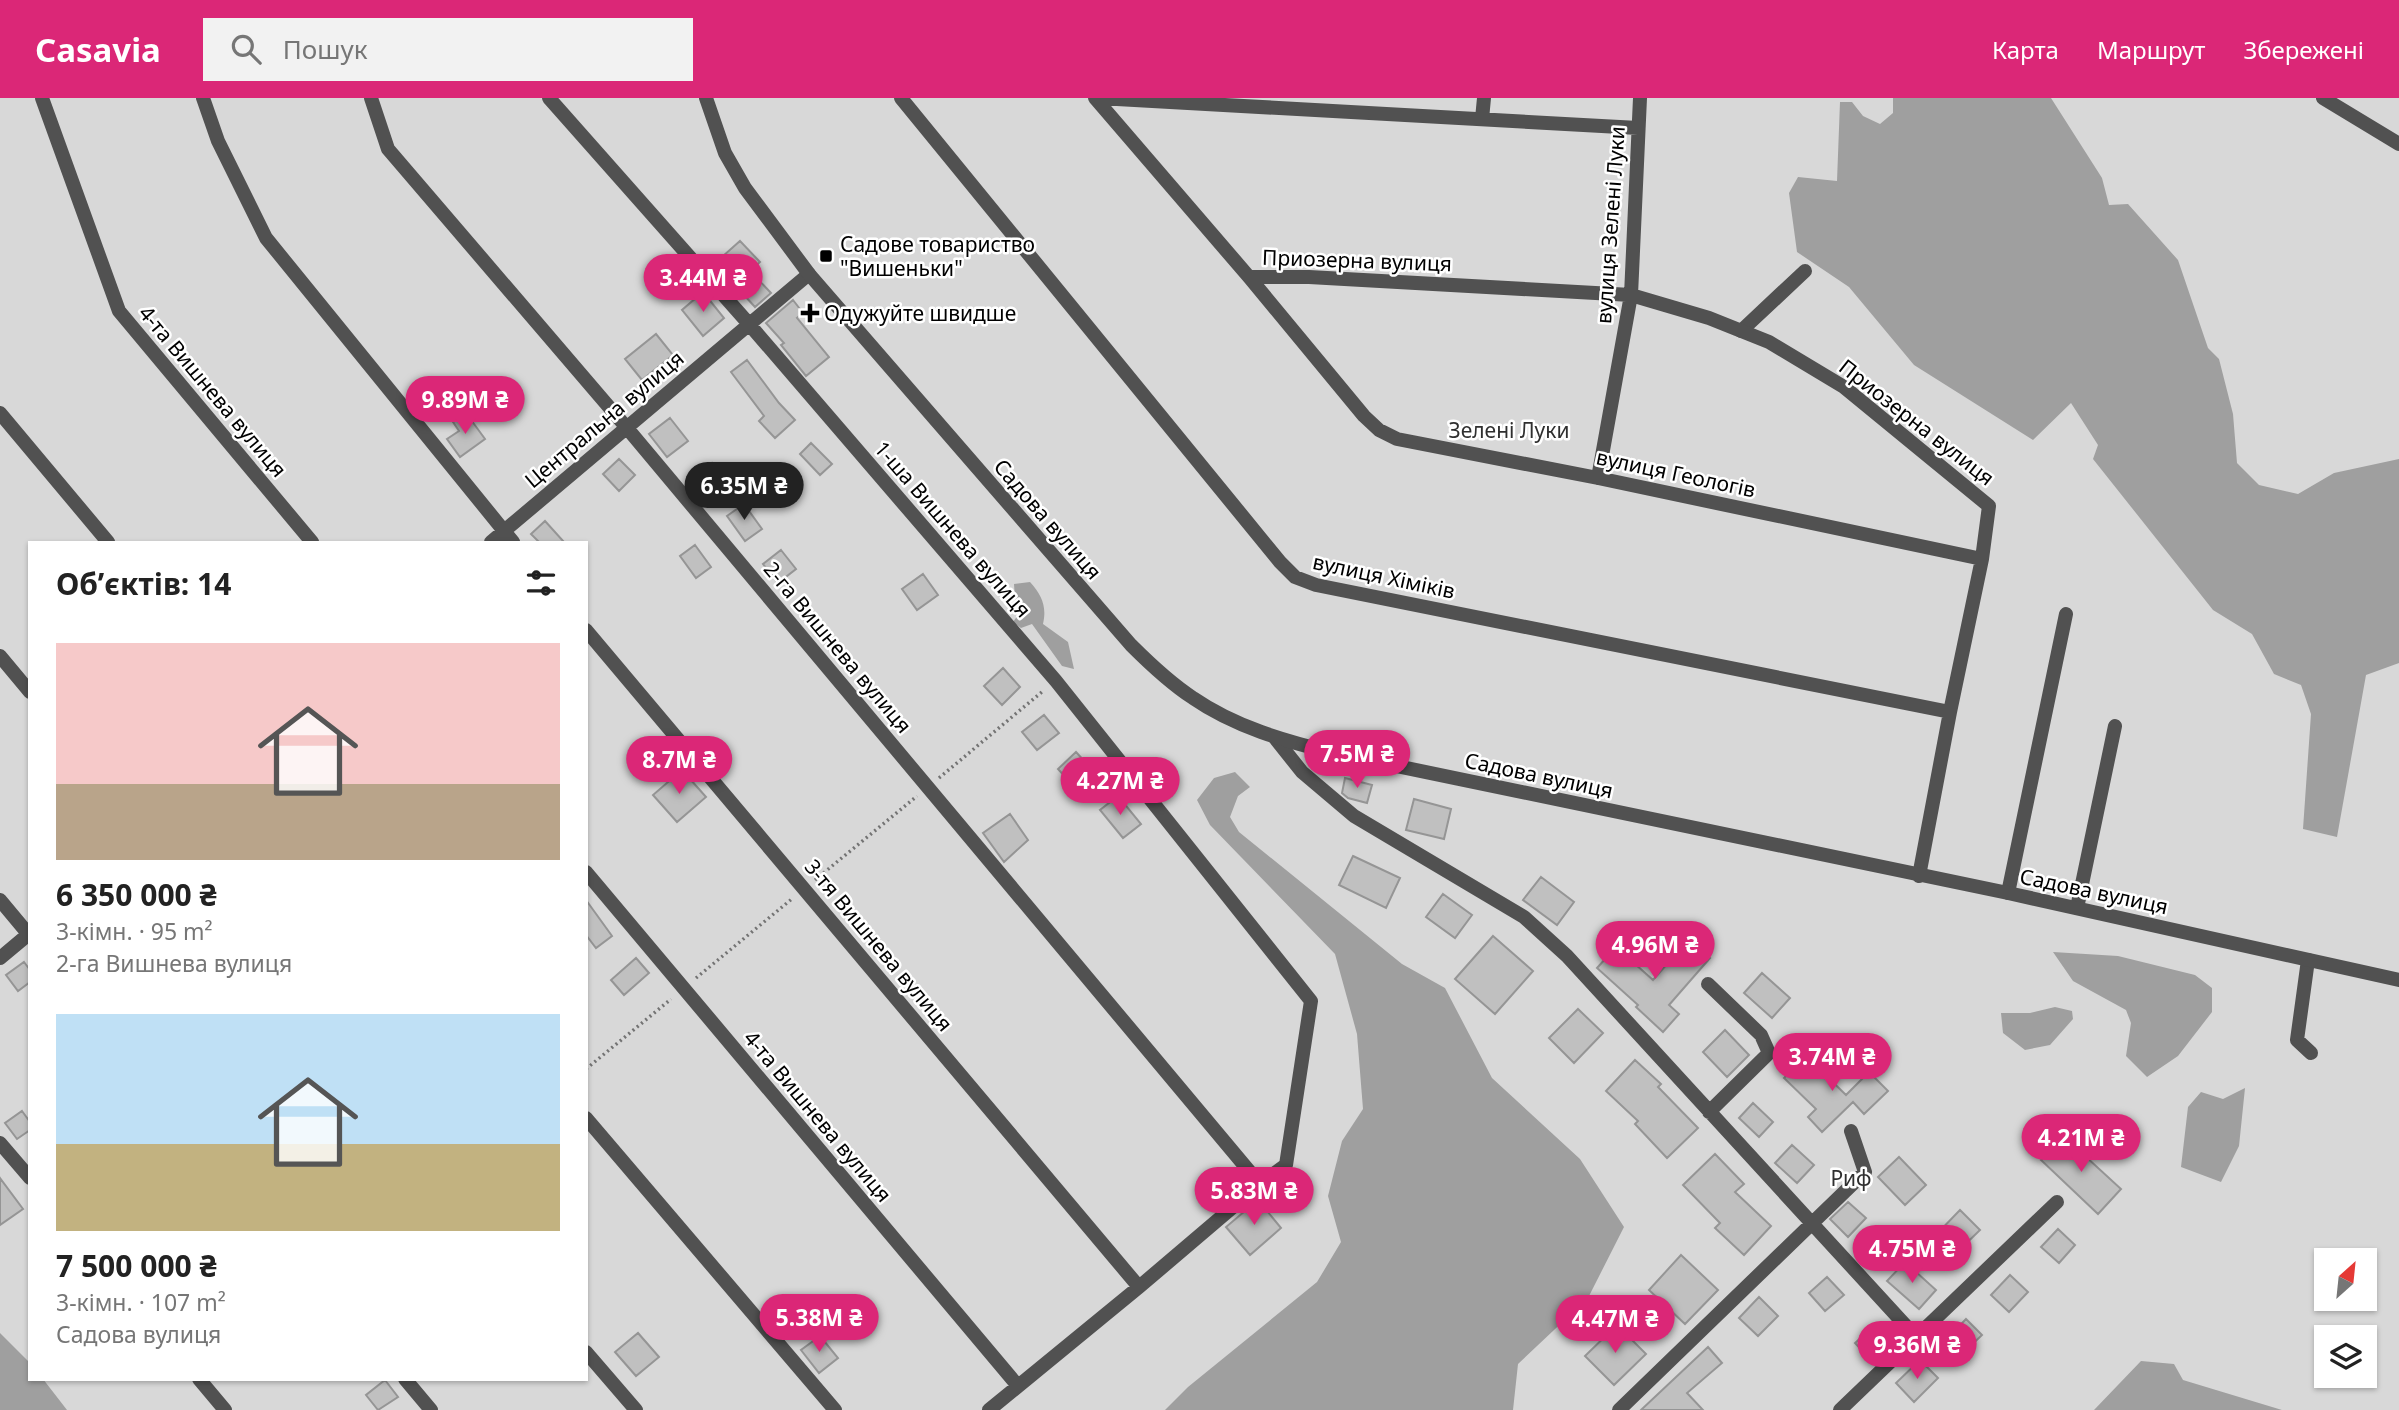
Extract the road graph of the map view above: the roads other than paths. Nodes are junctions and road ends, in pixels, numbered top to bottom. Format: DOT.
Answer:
graph roads {
  1 [pos="41,98"];
  2 [pos="203,98"];
  3 [pos="371,98"];
  4 [pos="549,98"];
  5 [pos="706,98"];
  6 [pos="901,98"];
  7 [pos="1097,98"];
  8 [pos="1483,98"];
  9 [pos="1640,98"];
  10 [pos="2323,98"];
  11 [pos="1166,100"];
  12 [pos="1325,104"];
  13 [pos="1482,119"];
  14 [pos="1638,128"];
  15 [pos="2399,144"];
  16 [pos="1805,271"];
  17 [pos="809,274"];
  18 [pos="1249,276"];
  19 [pos="1631,295"];
  20 [pos="749,324"];
  21 [pos="1741,331"];
  22 [pos="0,413"];
  23 [pos="627,428"];
  24 [pos="1598,478"];
  25 [pos="508,537"];
  26 [pos="107,541"];
  27 [pos="311,541"];
  28 [pos="1982,559"];
  29 [pos="2066,614"];
  30 [pos="588,632"];
  31 [pos="0,656"];
  32 [pos="28,690"];
  33 [pos="1950,712"];
  34 [pos="2115,726"];
  35 [pos="1275,738"];
  36 [pos="588,874"];
  37 [pos="1919,876"];
  38 [pos="2008,893"];
  39 [pos="0,900"];
  40 [pos="2077,908"];
  41 [pos="28,933"];
  42 [pos="28,935"];
  43 [pos="0,958"];
  44 [pos="2308,960"];
  45 [pos="2399,979"];
  46 [pos="1708,984"];
  47 [pos="2311,1053"];
  48 [pos="1709,1112"];
  49 [pos="588,1120"];
  50 [pos="1851,1131"];
  51 [pos="0,1143"];
  52 [pos="28,1176"];
  53 [pos="1260,1184"];
  54 [pos="2057,1202"];
  55 [pos="1812,1224"];
  56 [pos="1139,1287"];
  57 [pos="1917,1338"];
  58 [pos="588,1354"];
  59 [pos="201,1381"];
  60 [pos="407,1381"];
  61 [pos="1018,1387"];
  62 [pos="225,1410"];
  63 [pos="431,1410"];
  64 [pos="636,1410"];
  65 [pos="835,1410"];
  66 [pos="989,1410"];
  67 [pos="1619,1410"];
  68 [pos="1840,1410"];
  1 -- 27 [label="street, 4-та Вишнева вулиця"];
  2 -- 25 [label="street"];
  3 -- 23 [label="street, 2-га Вишнева вулиця"];
  4 -- 20 [label="street, 1-ша Вишнева вулиця"];
  5 -- 17 [label="street, Садова вулиця"];
  6 -- 33 [label="street, вулиця Хіміків"];
  7 -- 11 [label="street"];
  7 -- 18 [label="street, вулиця Геологів"];
  8 -- 13 [label="street"];
  9 -- 14 [label="street, вулиця Зелені Луки"];
  10 -- 15 [label="street"];
  11 -- 12 [label="street"];
  12 -- 13 [label="street"];
  13 -- 14 [label="street"];
  14 -- 19 [label="street, вулиця Зелені Луки"];
  16 -- 21 [label="street"];
  17 -- 20 [label="street, Центральна вулиця"];
  17 -- 35 [label="street, Садова вулиця"];
  18 -- 19 [label="street, Приозерна вулиця"];
  18 -- 24 [label="street, вулиця Геологів"];
  19 -- 21 [label="street, Приозерна вулиця"];
  19 -- 24 [label="street, вулиця Зелені Луки"];
  20 -- 23 [label="street, Центральна вулиця"];
  20 -- 53 [label="street, 1-ша Вишнева вулиця"];
  21 -- 28 [label="street, Приозерна вулиця"];
  22 -- 26 [label="street"];
  23 -- 25 [label="street, Центральна вулиця"];
  23 -- 53 [label="street, 2-га Вишнева вулиця"];
  24 -- 28 [label="street, вулиця Геологів"];
  28 -- 33 [label="street, Приозерна вулиця"];
  29 -- 38 [label="street"];
  30 -- 56 [label="street, 3-тя Вишнева вулиця"];
  31 -- 32 [label="street"];
  33 -- 37 [label="street, Приозерна вулиця"];
  34 -- 40 [label="street"];
  35 -- 37 [label="street, Садова вулиця"];
  35 -- 48 [label="street"];
  36 -- 61 [label="street, 4-та Вишнева вулиця"];
  37 -- 38 [label="street, Садова вулиця"];
  38 -- 40 [label="street, Садова вулиця"];
  39 -- 41 [label="street"];
  40 -- 44 [label="street, Садова вулиця"];
  42 -- 43 [label="street"];
  44 -- 45 [label="street, Садова вулиця"];
  44 -- 47 [label="street"];
  46 -- 48 [label="street"];
  48 -- 55 [label="street"];
  49 -- 65 [label="street"];
  50 -- 55 [label="street"];
  51 -- 52 [label="street"];
  53 -- 56 [label="street"];
  54 -- 57 [label="street"];
  55 -- 57 [label="street"];
  55 -- 67 [label="street"];
  56 -- 61 [label="street"];
  57 -- 68 [label="street"];
  58 -- 64 [label="street"];
  59 -- 62 [label="street"];
  60 -- 63 [label="street"];
  61 -- 66 [label="street"];
}
